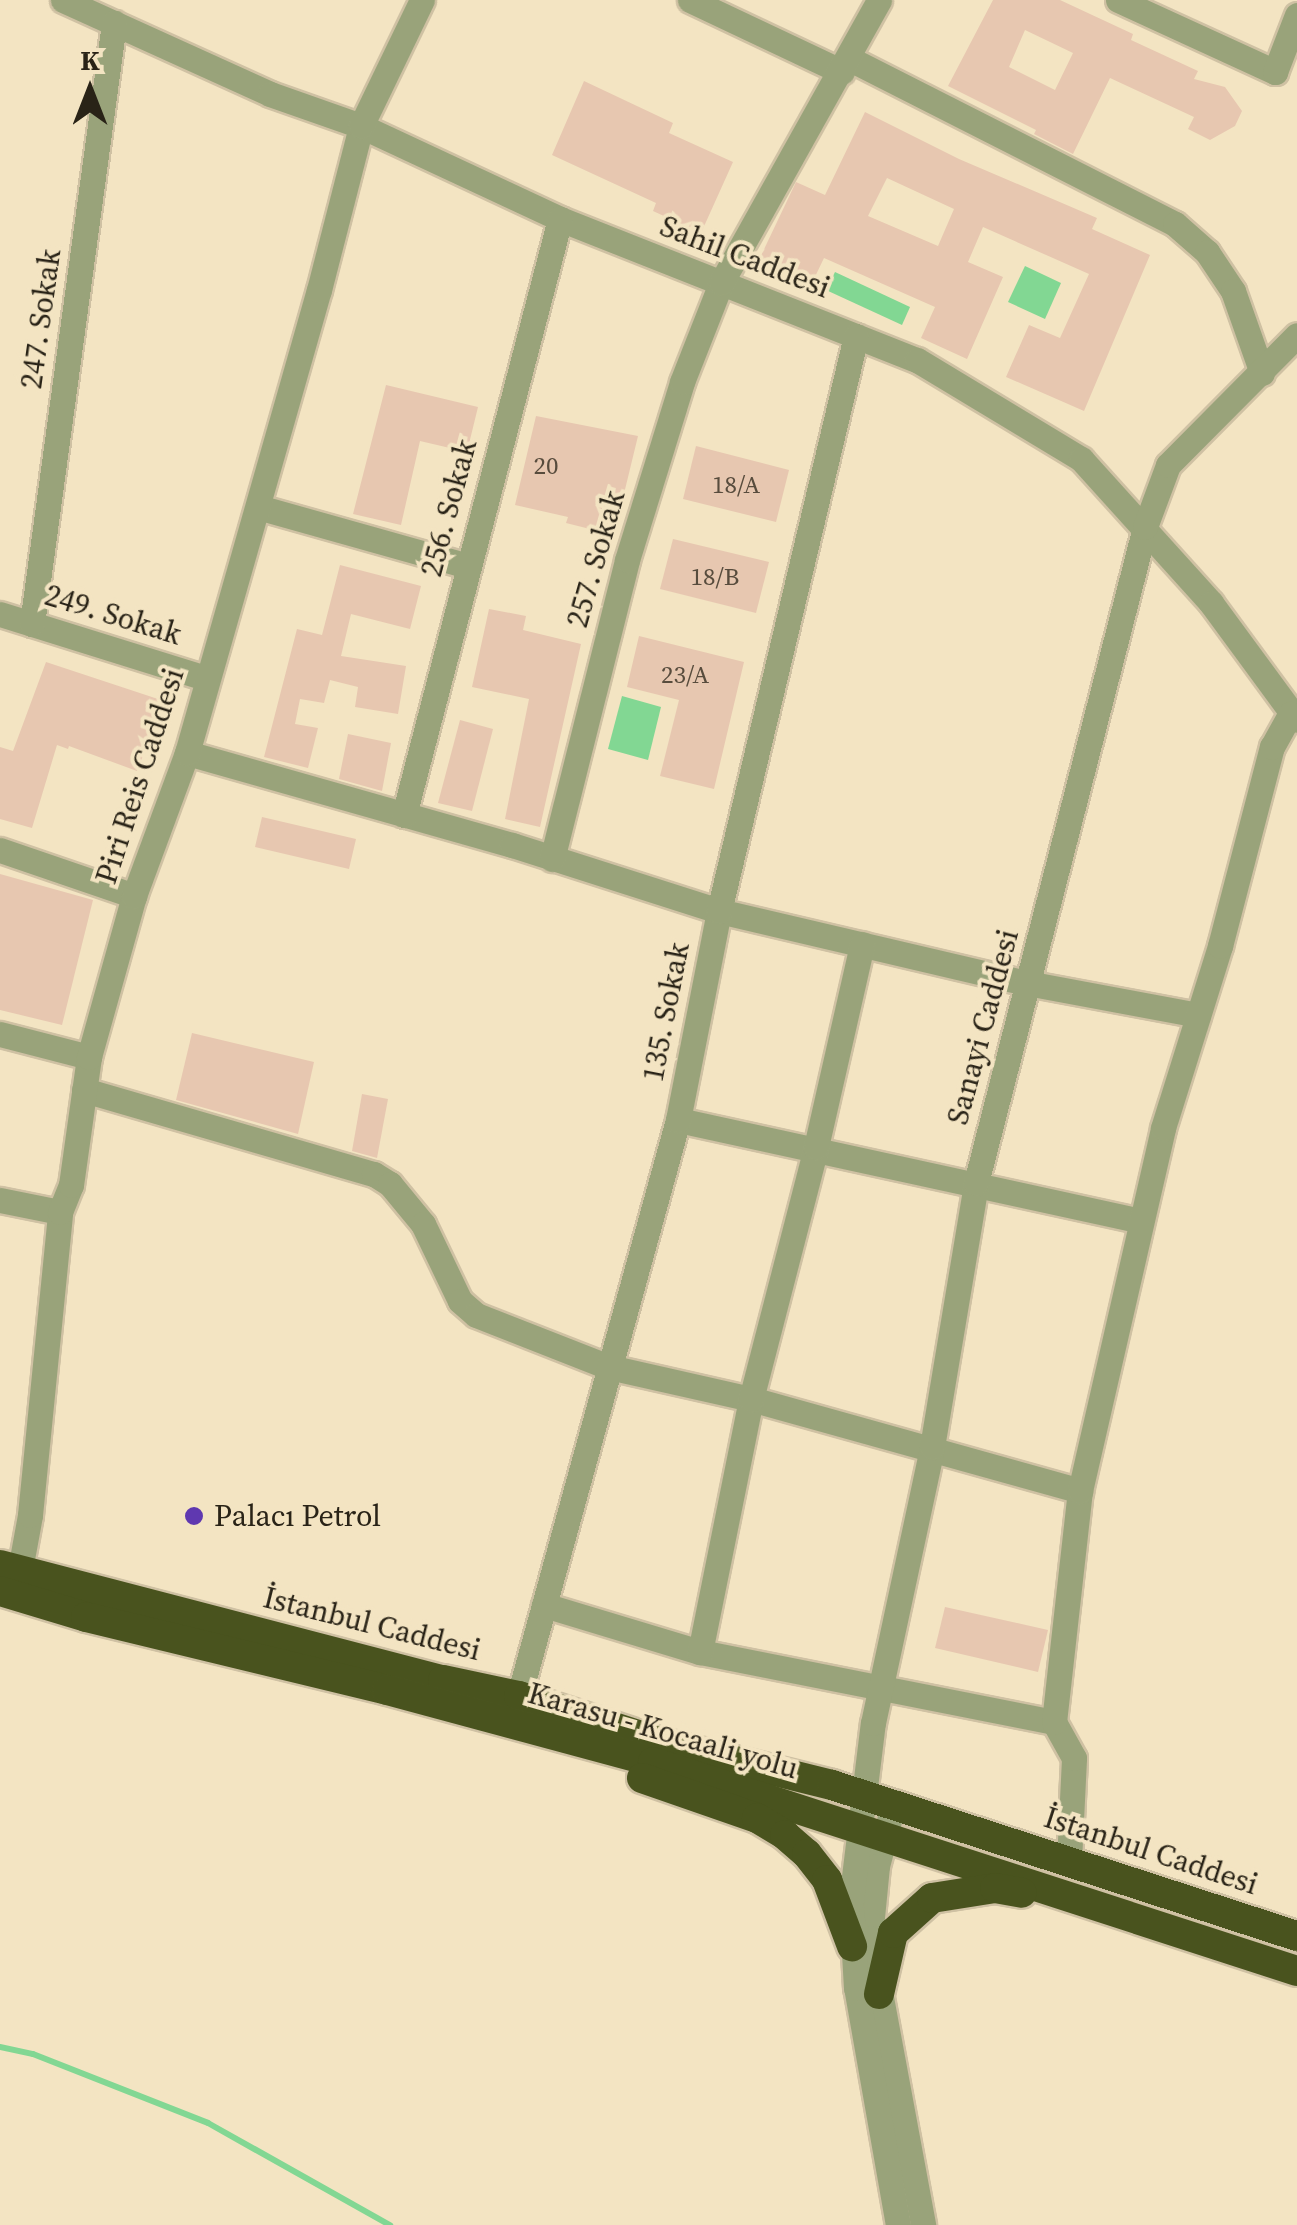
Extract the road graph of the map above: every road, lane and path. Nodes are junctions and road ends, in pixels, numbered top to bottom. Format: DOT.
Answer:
graph roads {
  1 [pos="63,0"];
  2 [pos="422,0"];
  3 [pos="690,0"];
  4 [pos="880,0"];
  5 [pos="1118,0"];
  6 [pos="1297,15"];
  7 [pos="114,23"];
  8 [pos="846,66"];
  9 [pos="360,126"];
  10 [pos="560,219"];
  11 [pos="721,283"];
  12 [pos="1297,335"];
  13 [pos="856,336"];
  14 [pos="1262,373"];
  15 [pos="258,507"];
  16 [pos="1145,527"];
  17 [pos="468,566"];
  18 [pos="0,614"];
  19 [pos="32,624"];
  20 [pos="206,678"];
  21 [pos="1294,717"];
  22 [pos="186,754"];
  23 [pos="404,814"];
  24 [pos="0,850"];
  25 [pos="552,858"];
  26 [pos="134,896"];
  27 [pos="720,911"];
  28 [pos="862,944"];
  29 [pos="1027,983"];
  30 [pos="1198,1016"];
  31 [pos="0,1034"];
  32 [pos="89,1057"];
  33 [pos="84,1090"];
  34 [pos="678,1120"];
  35 [pos="816,1147"];
  36 [pos="976,1183"];
  37 [pos="0,1200"];
  38 [pos="60,1212"];
  39 [pos="1142,1221"];
  40 [pos="608,1368"];
  41 [pos="751,1399"];
  42 [pos="932,1448"];
  43 [pos="1080,1491"];
  44 [pos="9,1580"];
  45 [pos="544,1605"];
  46 [pos="700,1652"];
  47 [pos="880,1689"];
  48 [pos="519,1696"];
  49 [pos="490,1718"];
  50 [pos="1054,1722"];
  51 [pos="864,1794"];
  52 [pos="894,1802"];
  53 [pos="871,1830"];
  54 [pos="1069,1860"];
  55 [pos="1110,1908"];
  56 [pos="1297,1936"];
  57 [pos="852,1946"];
  58 [pos="1297,1971"];
  59 [pos="880,1994"];
  60 [pos="898,2225"];
  61 [pos="924,2225"];
  1 -- 7 [label="street, Sahil Caddesi"];
  2 -- 9 [label="street, Piri Reis Caddesi"];
  3 -- 8 [label="street"];
  4 -- 8 [label="street, 257. Sokak"];
  5 -- 6 [label="street"];
  7 -- 9 [label="street, Sahil Caddesi"];
  7 -- 19 [label="street, 247. Sokak"];
  8 -- 11 [label="street, 257. Sokak"];
  8 -- 14 [label="street"];
  9 -- 10 [label="street, Sahil Caddesi"];
  9 -- 15 [label="street, Piri Reis Caddesi"];
  10 -- 11 [label="street, Sahil Caddesi"];
  10 -- 17 [label="street, 256. Sokak"];
  11 -- 13 [label="street, Sahil Caddesi"];
  11 -- 25 [label="street, 257. Sokak"];
  12 -- 14 [label="street, Sanayi Caddesi"];
  13 -- 16 [label="street, Sahil Caddesi"];
  13 -- 27 [label="street, 135. Sokak"];
  14 -- 16 [label="street, Sanayi Caddesi"];
  15 -- 17 [label="street"];
  15 -- 20 [label="street, Piri Reis Caddesi"];
  16 -- 21 [label="street, Sahil Caddesi"];
  16 -- 29 [label="street, Sanayi Caddesi"];
  17 -- 23 [label="street, 256. Sokak"];
  18 -- 19 [label="street, 249. Sokak"];
  19 -- 20 [label="street, 249. Sokak"];
  20 -- 22 [label="street, Piri Reis Caddesi"];
  21 -- 30 [label="street"];
  22 -- 23 [label="street"];
  22 -- 26 [label="street, Piri Reis Caddesi"];
  23 -- 25 [label="street"];
  24 -- 26 [label="street"];
  25 -- 27 [label="street"];
  26 -- 32 [label="street, Piri Reis Caddesi"];
  27 -- 28 [label="street"];
  27 -- 34 [label="street, 135. Sokak"];
  28 -- 29 [label="street"];
  28 -- 35 [label="street"];
  29 -- 30 [label="street"];
  29 -- 36 [label="street, Sanayi Caddesi"];
  30 -- 39 [label="street"];
  31 -- 32 [label="street"];
  32 -- 33 [label="street, Piri Reis Caddesi"];
  33 -- 38 [label="street, Piri Reis Caddesi"];
  33 -- 40 [label="street"];
  34 -- 35 [label="street"];
  34 -- 40 [label="street, 135. Sokak"];
  35 -- 36 [label="street"];
  35 -- 41 [label="street"];
  36 -- 39 [label="street"];
  36 -- 42 [label="street, Sanayi Caddesi"];
  37 -- 38 [label="street"];
  38 -- 44 [label="street, Piri Reis Caddesi"];
  39 -- 43 [label="street"];
  40 -- 41 [label="street"];
  40 -- 45 [label="street, 135. Sokak"];
  41 -- 42 [label="street"];
  41 -- 46 [label="street"];
  42 -- 43 [label="street"];
  42 -- 47 [label="street, Sanayi Caddesi"];
  43 -- 50 [label="street"];
  44 -- 48 [label="highway, İstanbul Caddesi"];
  44 -- 49 [label="highway, Karasu - Kocaali yolu"];
  45 -- 46 [label="street"];
  45 -- 48 [label="street, 135. Sokak"];
  46 -- 47 [label="street"];
  47 -- 50 [label="street"];
  47 -- 51 [label="street, Sanayi Caddesi"];
  48 -- 51 [label="highway, İstanbul Caddesi"];
  49 -- 53 [label="highway, Karasu - Kocaali yolu"];
  49 -- 57 [label="highway"];
  50 -- 54 [label="street"];
  51 -- 52 [label="highway, İstanbul Caddesi"];
  51 -- 53 [label="street, Sanayi Caddesi"];
  52 -- 53 [label="street"];
  52 -- 54 [label="highway, İstanbul Caddesi"];
  53 -- 55 [label="highway, Karasu - Kocaali yolu"];
  53 -- 57 [label="street"];
  53 -- 59 [label="street"];
  54 -- 56 [label="highway, İstanbul Caddesi"];
  55 -- 58 [label="highway, Karasu - Kocaali yolu"];
  55 -- 59 [label="highway"];
  57 -- 60 [label="street"];
  59 -- 61 [label="street"];
}
